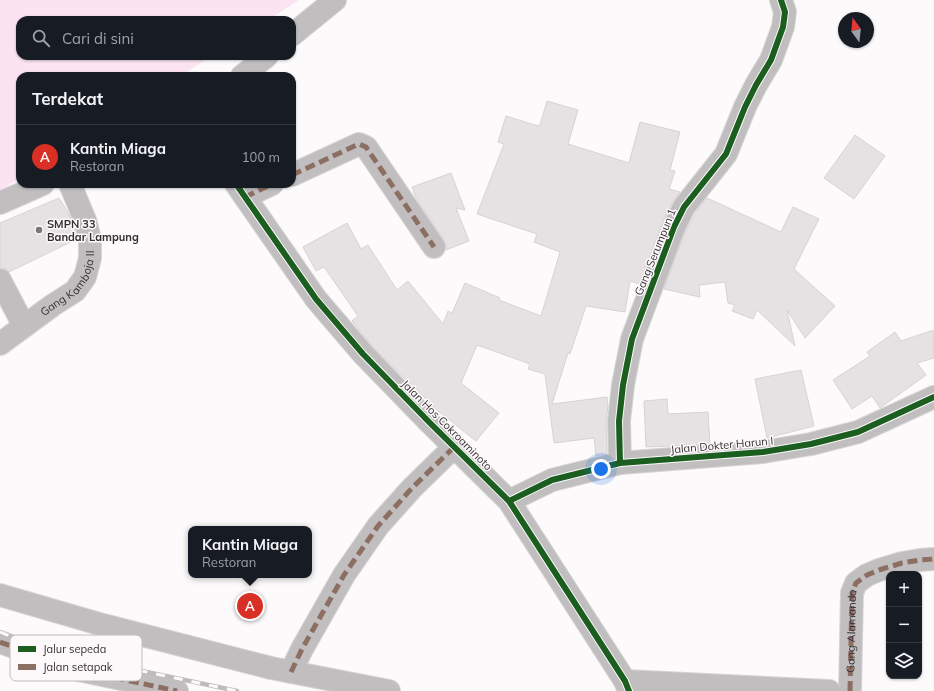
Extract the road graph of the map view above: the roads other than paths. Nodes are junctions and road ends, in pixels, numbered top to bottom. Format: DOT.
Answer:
graph roads {
  1 [pos="335,0"];
  2 [pos="781,0"];
  3 [pos="296,32"];
  4 [pos="262,60"];
  5 [pos="247,72"];
  6 [pos="296,173"];
  7 [pos="34,188"];
  8 [pos="72,188"];
  9 [pos="251,188"];
  10 [pos="240,190"];
  11 [pos="0,203"];
  12 [pos="434,247"];
  13 [pos="0,280"];
  14 [pos="24,326"];
  15 [pos="0,344"];
  16 [pos="934,396"];
  17 [pos="454,447"];
  18 [pos="620,463"];
  19 [pos="510,501"];
  20 [pos="934,559"];
  21 [pos="0,595"];
  22 [pos="0,642"];
  23 [pos="10,646"];
  24 [pos="292,672"];
  25 [pos="130,681"];
  26 [pos="627,686"];
  27 [pos="177,691"];
  28 [pos="389,691"];
  29 [pos="829,691"];
  30 [pos="850,691"];
  1 -- 3 [label="street"];
  2 -- 18 [label="street, Gang Serumpun 1"];
  4 -- 5 [label="street"];
  6 -- 12 [label="street"];
  7 -- 11 [label="street"];
  8 -- 14 [label="street, Gang Kamboja II"];
  9 -- 10 [label="street"];
  10 -- 17 [label="street, Jalan Hos Cokroaminoto"];
  13 -- 14 [label="street, Gang Kamboja II"];
  14 -- 15 [label="street, Gang Kamboja II"];
  16 -- 18 [label="street, Jalan Dokter Harun I"];
  17 -- 19 [label="street, Jalan Hos Cokroaminoto"];
  17 -- 24 [label="street"];
  18 -- 19 [label="street, Jalan Dokter Harun I"];
  19 -- 26 [label="street, Jalan Hos Cokroaminoto"];
  20 -- 30 [label="street, Gang Alamanda"];
  21 -- 24 [label="street"];
  22 -- 23 [label="street"];
  24 -- 28 [label="street"];
  25 -- 27 [label="street"];
  26 -- 29 [label="street"];
}
